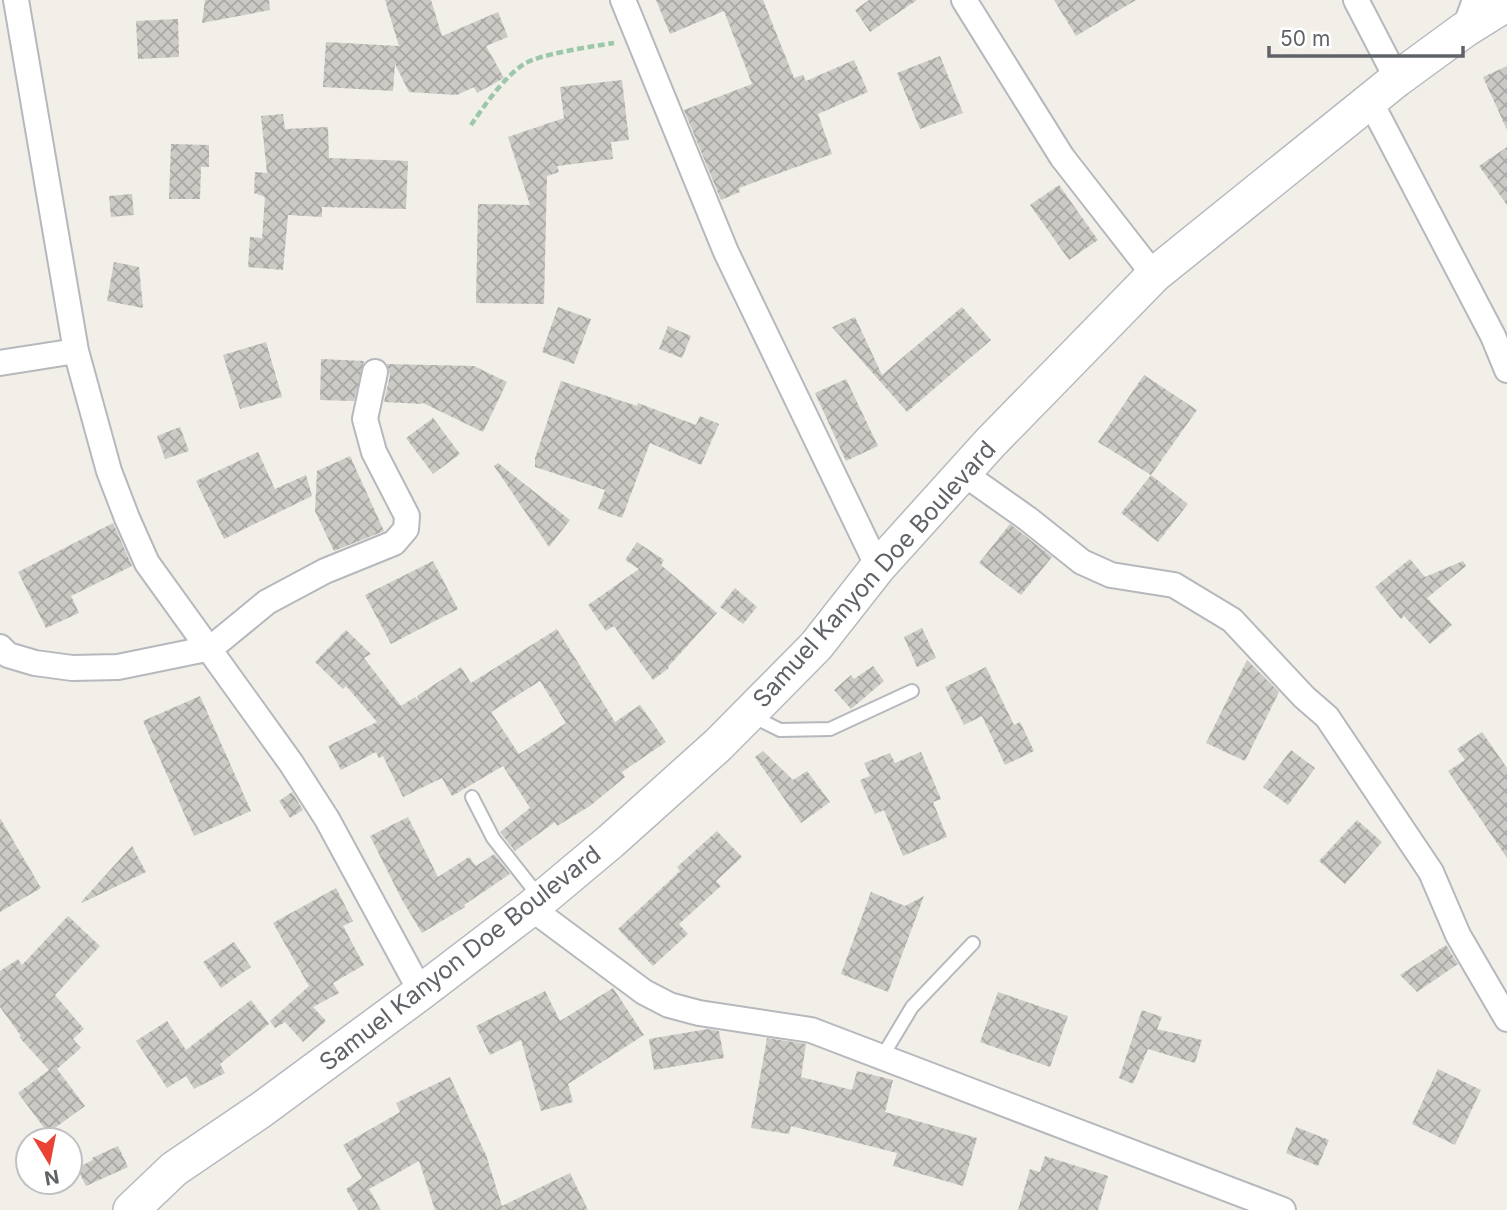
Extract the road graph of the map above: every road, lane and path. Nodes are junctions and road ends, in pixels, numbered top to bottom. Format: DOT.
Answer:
graph roads {
  1 [pos="16,0"];
  2 [pos="623,0"];
  3 [pos="964,0"];
  4 [pos="1356,0"];
  5 [pos="1507,3"];
  6 [pos="1469,15"];
  7 [pos="638,39"];
  8 [pos="1397,79"];
  9 [pos="1370,101"];
  10 [pos="471,125"];
  11 [pos="1154,275"];
  12 [pos="76,351"];
  13 [pos="0,363"];
  14 [pos="1507,370"];
  15 [pos="375,372"];
  16 [pos="963,473"];
  17 [pos="878,567"];
  18 [pos="0,647"];
  19 [pos="211,648"];
  20 [pos="912,691"];
  21 [pos="749,714"];
  22 [pos="472,797"];
  23 [pos="536,903"];
  24 [pos="973,943"];
  25 [pos="421,992"];
  26 [pos="1507,1019"];
  27 [pos="882,1057"];
  28 [pos="131,1210"];
  29 [pos="1283,1210"];
  1 -- 12 [label="street"];
  2 -- 7 [label="street"];
  3 -- 11 [label="street"];
  4 -- 8 [label="street"];
  5 -- 6 [label="street, Samuel Kanyon Doe Boulevard"];
  6 -- 8 [label="street, Samuel Kanyon Doe Boulevard"];
  7 -- 10 [label="path"];
  7 -- 17 [label="street"];
  8 -- 9 [label="street, Samuel Kanyon Doe Boulevard"];
  9 -- 11 [label="street, Samuel Kanyon Doe Boulevard"];
  9 -- 14 [label="street"];
  11 -- 16 [label="street, Samuel Kanyon Doe Boulevard"];
  12 -- 13 [label="street"];
  12 -- 19 [label="street"];
  15 -- 19 [label="street"];
  16 -- 17 [label="street, Samuel Kanyon Doe Boulevard"];
  16 -- 26 [label="street"];
  17 -- 21 [label="street, Samuel Kanyon Doe Boulevard"];
  18 -- 19 [label="street"];
  19 -- 25 [label="street"];
  20 -- 21 [label="lane"];
  21 -- 23 [label="street, Samuel Kanyon Doe Boulevard"];
  22 -- 23 [label="lane"];
  23 -- 25 [label="street, Samuel Kanyon Doe Boulevard"];
  23 -- 27 [label="street"];
  24 -- 27 [label="lane"];
  25 -- 28 [label="street, Samuel Kanyon Doe Boulevard"];
  27 -- 29 [label="street"];
}
